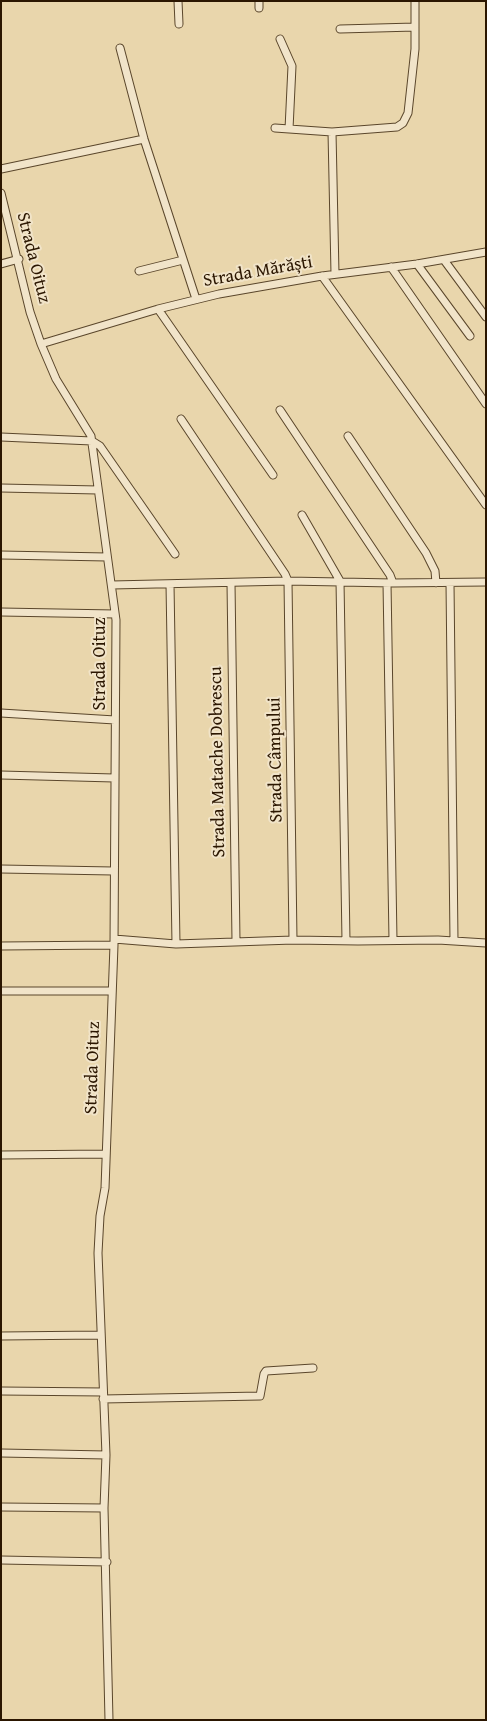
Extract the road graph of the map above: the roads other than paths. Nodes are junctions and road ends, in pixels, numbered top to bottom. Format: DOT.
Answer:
graph roads {
  1 [pos="178,1"];
  2 [pos="415,1"];
  3 [pos="179,24"];
  4 [pos="415,28"];
  5 [pos="340,29"];
  6 [pos="280,38"];
  7 [pos="120,48"];
  8 [pos="275,128"];
  9 [pos="289,129"];
  10 [pos="332,132"];
  11 [pos="144,139"];
  12 [pos="1,169"];
  13 [pos="1,194"];
  14 [pos="486,252"];
  15 [pos="18,259"];
  16 [pos="183,260"];
  17 [pos="444,260"];
  18 [pos="1,264"];
  19 [pos="417,264"];
  20 [pos="391,268"];
  21 [pos="139,271"];
  22 [pos="335,274"];
  23 [pos="322,276"];
  24 [pos="196,299"];
  25 [pos="158,309"];
  26 [pos="486,317"];
  27 [pos="470,336"];
  28 [pos="41,344"];
  29 [pos="486,404"];
  30 [pos="280,410"];
  31 [pos="181,419"];
  32 [pos="348,436"];
  33 [pos="1,438"];
  34 [pos="92,441"];
  35 [pos="273,476"];
  36 [pos="1,488"];
  37 [pos="98,490"];
  38 [pos="486,506"];
  39 [pos="302,515"];
  40 [pos="175,554"];
  41 [pos="1,556"];
  42 [pos="106,557"];
  43 [pos="288,581"];
  44 [pos="340,581"];
  45 [pos="450,582"];
  46 [pos="486,582"];
  47 [pos="231,583"];
  48 [pos="390,583"];
  49 [pos="436,583"];
  50 [pos="112,584"];
  51 [pos="170,584"];
  52 [pos="1,612"];
  53 [pos="115,614"];
  54 [pos="1,713"];
  55 [pos="115,720"];
  56 [pos="1,775"];
  57 [pos="114,778"];
  58 [pos="1,869"];
  59 [pos="113,872"];
  60 [pos="293,940"];
  61 [pos="393,940"];
  62 [pos="236,941"];
  63 [pos="346,941"];
  64 [pos="454,941"];
  65 [pos="114,942"];
  66 [pos="486,943"];
  67 [pos="176,944"];
  68 [pos="1,946"];
  69 [pos="1,991"];
  70 [pos="112,991"];
  71 [pos="105,1154"];
  72 [pos="1,1155"];
  73 [pos="1,1336"];
  74 [pos="100,1336"];
  75 [pos="313,1368"];
  76 [pos="1,1391"];
  77 [pos="103,1396"];
  78 [pos="1,1453"];
  79 [pos="106,1455"];
  80 [pos="1,1507"];
  81 [pos="104,1508"];
  82 [pos="1,1560"];
  83 [pos="107,1562"];
  84 [pos="109,1720"];
  1 -- 3 [label="street"];
  2 -- 4 [label="street"];
  4 -- 5 [label="street"];
  4 -- 10 [label="street"];
  6 -- 9 [label="street"];
  7 -- 11 [label="street"];
  8 -- 9 [label="street"];
  9 -- 10 [label="street"];
  10 -- 22 [label="street"];
  11 -- 12 [label="street"];
  11 -- 16 [label="street"];
  13 -- 15 [label="street, Strada Oituz"];
  14 -- 17 [label="street, Strada Mărăști"];
  15 -- 18 [label="street"];
  15 -- 28 [label="street, Strada Oituz"];
  16 -- 21 [label="street"];
  16 -- 24 [label="street"];
  17 -- 19 [label="street, Strada Mărăști"];
  17 -- 26 [label="street"];
  19 -- 20 [label="street, Strada Mărăști"];
  19 -- 27 [label="street"];
  20 -- 22 [label="street, Strada Mărăști"];
  20 -- 29 [label="street"];
  22 -- 23 [label="street, Strada Mărăști"];
  23 -- 24 [label="street, Strada Mărăști"];
  23 -- 38 [label="street"];
  24 -- 25 [label="street, Strada Mărăști"];
  25 -- 28 [label="street, Strada Mărăști"];
  25 -- 35 [label="street"];
  28 -- 34 [label="street, Strada Oituz"];
  30 -- 48 [label="street"];
  31 -- 43 [label="street"];
  32 -- 49 [label="street"];
  33 -- 34 [label="street"];
  34 -- 37 [label="street, Strada Oituz"];
  34 -- 40 [label="street"];
  36 -- 37 [label="street"];
  37 -- 42 [label="street, Strada Oituz"];
  39 -- 44 [label="street"];
  41 -- 42 [label="street"];
  42 -- 50 [label="street, Strada Oituz"];
  43 -- 44 [label="street"];
  43 -- 47 [label="street"];
  43 -- 60 [label="street, Strada Câmpului"];
  44 -- 48 [label="street"];
  44 -- 63 [label="street"];
  45 -- 46 [label="street"];
  45 -- 49 [label="street"];
  45 -- 64 [label="street"];
  47 -- 51 [label="street"];
  47 -- 62 [label="street, Strada Matache Dobrescu"];
  48 -- 49 [label="street"];
  48 -- 61 [label="street"];
  50 -- 51 [label="street"];
  50 -- 53 [label="street, Strada Oituz"];
  51 -- 67 [label="street"];
  52 -- 53 [label="street"];
  53 -- 55 [label="street, Strada Oituz"];
  54 -- 55 [label="street"];
  55 -- 57 [label="street, Strada Oituz"];
  56 -- 57 [label="street"];
  57 -- 59 [label="street, Strada Oituz"];
  58 -- 59 [label="street"];
  59 -- 65 [label="street, Strada Oituz"];
  60 -- 62 [label="street"];
  60 -- 63 [label="street"];
  61 -- 63 [label="street"];
  61 -- 64 [label="street"];
  62 -- 67 [label="street"];
  64 -- 66 [label="street"];
  65 -- 67 [label="street"];
  65 -- 68 [label="street"];
  65 -- 70 [label="street, Strada Oituz"];
  69 -- 70 [label="street"];
  70 -- 71 [label="street, Strada Oituz"];
  71 -- 72 [label="street"];
  71 -- 74 [label="street, Strada Oituz"];
  73 -- 74 [label="street"];
  74 -- 77 [label="street, Strada Oituz"];
  75 -- 77 [label="street"];
  76 -- 77 [label="street"];
  77 -- 79 [label="street, Strada Oituz"];
  78 -- 79 [label="street"];
  79 -- 81 [label="street, Strada Oituz"];
  80 -- 81 [label="street"];
  81 -- 83 [label="street, Strada Oituz"];
  82 -- 83 [label="street"];
  83 -- 84 [label="street, Strada Oituz"];
}
